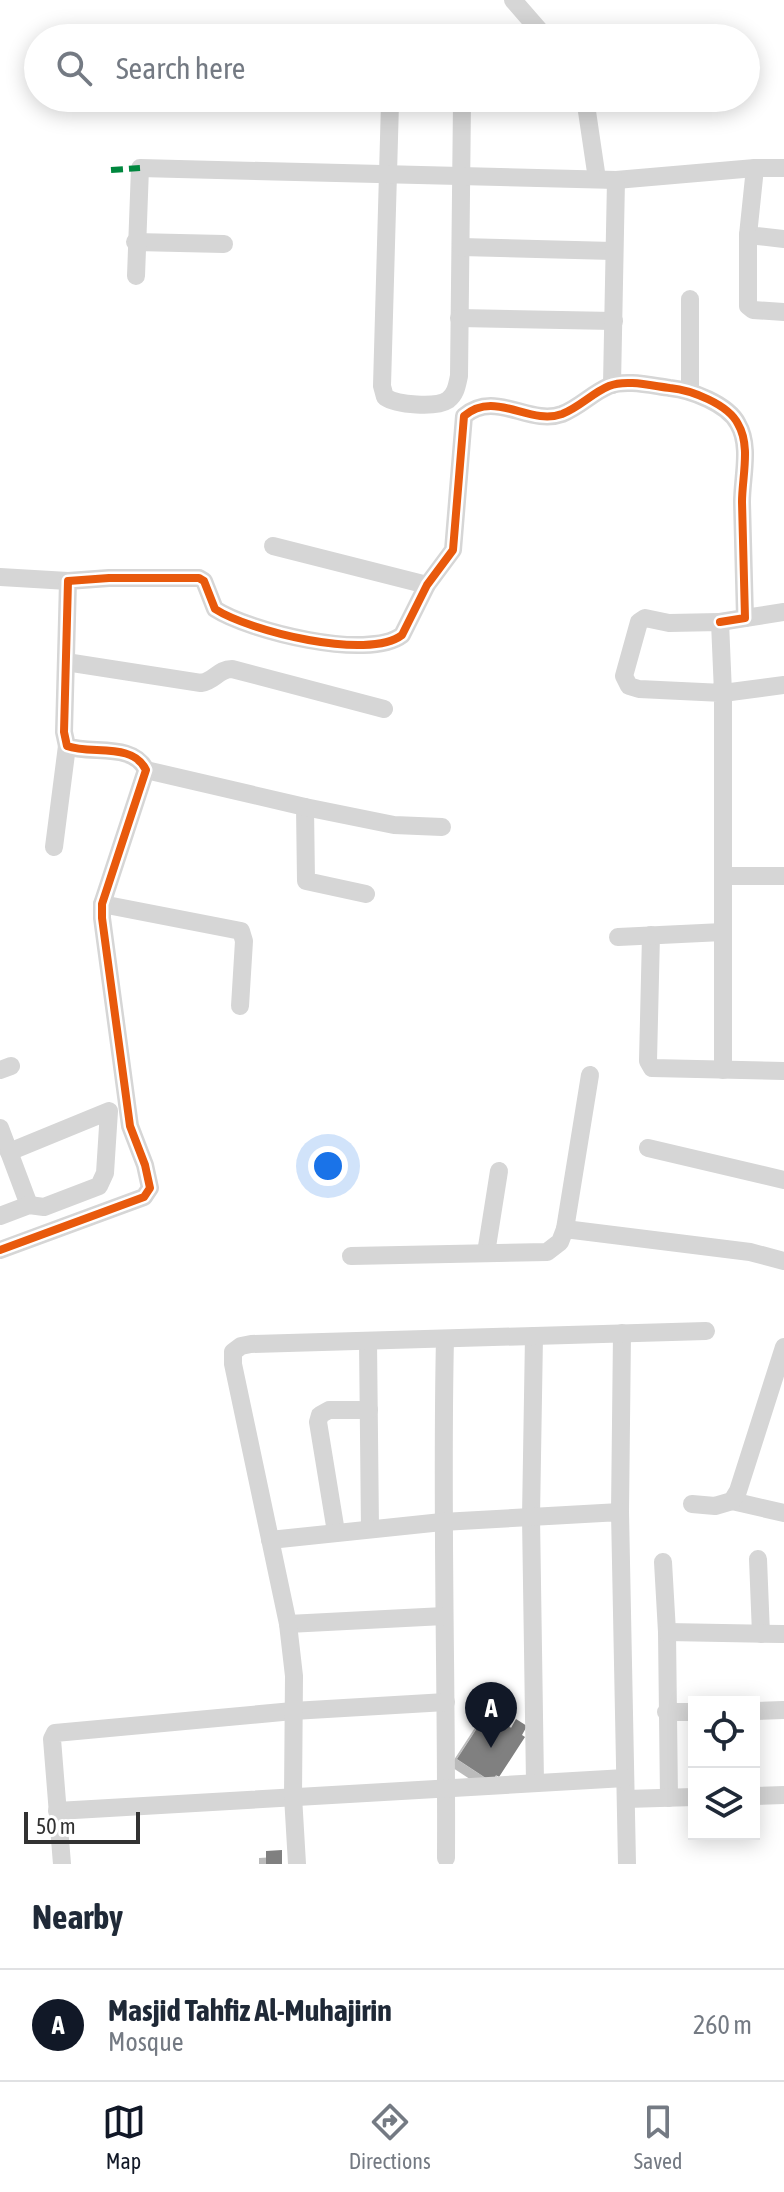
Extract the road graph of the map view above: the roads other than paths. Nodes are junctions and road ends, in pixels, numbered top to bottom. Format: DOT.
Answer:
graph roads {
  1 [pos="513,0"];
  2 [pos="534,24"];
  3 [pos="390,112"];
  4 [pos="462,112"];
  5 [pos="589,112"];
  6 [pos="755,168"];
  7 [pos="784,168"];
  8 [pos="389,174"];
  9 [pos="461,175"];
  10 [pos="607,179"];
  11 [pos="748,235"];
  12 [pos="784,239"];
  13 [pos="135,242"];
  14 [pos="224,244"];
  15 [pos="461,247"];
  16 [pos="613,251"];
  17 [pos="136,276"];
  18 [pos="690,299"];
  19 [pos="784,312"];
  20 [pos="459,318"];
  21 [pos="614,321"];
  22 [pos="612,385"];
  23 [pos="690,391"];
  24 [pos="273,546"];
  25 [pos="0,577"];
  26 [pos="68,581"];
  27 [pos="427,585"];
  28 [pos="784,612"];
  29 [pos="745,618"];
  30 [pos="720,622"];
  31 [pos="66,662"];
  32 [pos="784,685"];
  33 [pos="723,693"];
  34 [pos="384,709"];
  35 [pos="67,746"];
  36 [pos="146,770"];
  37 [pos="305,807"];
  38 [pos="442,827"];
  39 [pos="54,847"];
  40 [pos="724,876"];
  41 [pos="784,876"];
  42 [pos="366,894"];
  43 [pos="102,904"];
  44 [pos="723,932"];
  45 [pos="651,935"];
  46 [pos="618,937"];
  47 [pos="240,1006"];
  48 [pos="723,1070"];
  49 [pos="784,1071"];
  50 [pos="590,1075"];
  51 [pos="4,1141"];
  52 [pos="648,1148"];
  53 [pos="499,1171"];
  54 [pos="784,1180"];
  55 [pos="29,1205"];
  56 [pos="0,1216"];
  57 [pos="565,1229"];
  58 [pos="0,1250"];
  59 [pos="486,1253"];
  60 [pos="351,1256"];
  61 [pos="784,1261"];
  62 [pos="706,1331"];
  63 [pos="622,1333"];
  64 [pos="534,1336"];
  65 [pos="445,1339"];
  66 [pos="368,1341"];
  67 [pos="784,1347"];
  68 [pos="369,1410"];
  69 [pos="732,1501"];
  70 [pos="692,1504"];
  71 [pos="620,1512"];
  72 [pos="784,1513"];
  73 [pos="531,1517"];
  74 [pos="442,1522"];
  75 [pos="370,1529"];
  76 [pos="336,1532"];
  77 [pos="270,1540"];
  78 [pos="758,1559"];
  79 [pos="663,1562"];
  80 [pos="444,1616"];
  81 [pos="288,1624"];
  82 [pos="667,1632"];
  83 [pos="761,1634"];
  84 [pos="783,1634"];
  85 [pos="446,1702"];
  86 [pos="783,1710"];
  87 [pos="293,1711"];
  88 [pos="760,1711"];
  89 [pos="666,1712"];
  90 [pos="688,1712"];
  91 [pos="625,1778"];
  92 [pos="535,1782"];
  93 [pos="446,1786"];
  94 [pos="784,1795"];
  95 [pos="293,1796"];
  96 [pos="760,1796"];
  97 [pos="688,1797"];
  98 [pos="669,1798"];
  99 [pos="626,1799"];
  100 [pos="57,1811"];
  101 [pos="446,1862"];
  102 [pos="62,1864"];
  103 [pos="297,1864"];
  104 [pos="627,1864"];
  1 -- 2 [label="street"];
  3 -- 8 [label="street"];
  4 -- 9 [label="street"];
  5 -- 10 [label="street"];
  6 -- 7 [label="street"];
  6 -- 10 [label="street"];
  6 -- 11 [label="street"];
  8 -- 9 [label="street"];
  8 -- 13 [label="street"];
  8 -- 20 [label="street"];
  9 -- 10 [label="street"];
  9 -- 15 [label="street"];
  10 -- 16 [label="street"];
  11 -- 12 [label="street"];
  11 -- 19 [label="street"];
  13 -- 14 [label="street"];
  13 -- 17 [label="street"];
  15 -- 16 [label="street"];
  15 -- 20 [label="street"];
  16 -- 21 [label="street"];
  18 -- 23 [label="street"];
  20 -- 21 [label="street"];
  21 -- 22 [label="street"];
  22 -- 23 [label="street"];
  22 -- 27 [label="street"];
  23 -- 29 [label="street"];
  24 -- 27 [label="street"];
  25 -- 26 [label="street"];
  26 -- 27 [label="street"];
  26 -- 31 [label="street"];
  28 -- 29 [label="street"];
  29 -- 30 [label="street"];
  30 -- 33 [label="street"];
  30 -- 33 [label="street"];
  31 -- 34 [label="street"];
  31 -- 35 [label="street"];
  32 -- 33 [label="street"];
  33 -- 40 [label="street"];
  35 -- 36 [label="street"];
  35 -- 39 [label="street"];
  36 -- 37 [label="street"];
  36 -- 43 [label="street"];
  37 -- 38 [label="street"];
  37 -- 42 [label="street"];
  40 -- 41 [label="street"];
  40 -- 44 [label="street"];
  43 -- 47 [label="street"];
  43 -- 58 [label="street"];
  44 -- 45 [label="street"];
  44 -- 48 [label="street"];
  45 -- 46 [label="street"];
  45 -- 48 [label="street"];
  48 -- 49 [label="street"];
  50 -- 57 [label="street"];
  51 -- 55 [label="street"];
  51 -- 55 [label="street"];
  52 -- 54 [label="street"];
  53 -- 59 [label="street"];
  55 -- 56 [label="street"];
  57 -- 59 [label="street"];
  57 -- 61 [label="street"];
  59 -- 60 [label="street"];
  62 -- 63 [label="street"];
  63 -- 64 [label="street"];
  63 -- 71 [label="street"];
  64 -- 65 [label="street"];
  64 -- 73 [label="street"];
  65 -- 66 [label="street"];
  65 -- 74 [label="street"];
  66 -- 68 [label="street"];
  66 -- 77 [label="street"];
  67 -- 69 [label="street"];
  68 -- 75 [label="street"];
  68 -- 76 [label="street"];
  69 -- 70 [label="street"];
  69 -- 72 [label="street"];
  71 -- 73 [label="street"];
  71 -- 91 [label="street"];
  73 -- 74 [label="street"];
  73 -- 92 [label="street"];
  74 -- 75 [label="street"];
  74 -- 80 [label="street"];
  75 -- 76 [label="street"];
  76 -- 77 [label="street"];
  77 -- 81 [label="street"];
  78 -- 83 [label="street"];
  79 -- 82 [label="street"];
  80 -- 81 [label="street"];
  80 -- 85 [label="street"];
  81 -- 87 [label="street"];
  82 -- 83 [label="street"];
  82 -- 89 [label="street"];
  83 -- 84 [label="street"];
  85 -- 87 [label="street"];
  85 -- 93 [label="street"];
  86 -- 88 [label="street"];
  87 -- 95 [label="street"];
  87 -- 100 [label="street"];
  89 -- 90 [label="street"];
  89 -- 98 [label="street"];
  91 -- 92 [label="street"];
  91 -- 99 [label="street"];
  92 -- 93 [label="street"];
  93 -- 95 [label="street"];
  93 -- 101 [label="street"];
  94 -- 96 [label="street"];
  95 -- 100 [label="street"];
  95 -- 103 [label="street"];
  97 -- 98 [label="street"];
  98 -- 99 [label="street"];
  99 -- 104 [label="street"];
  100 -- 102 [label="street"];
}
